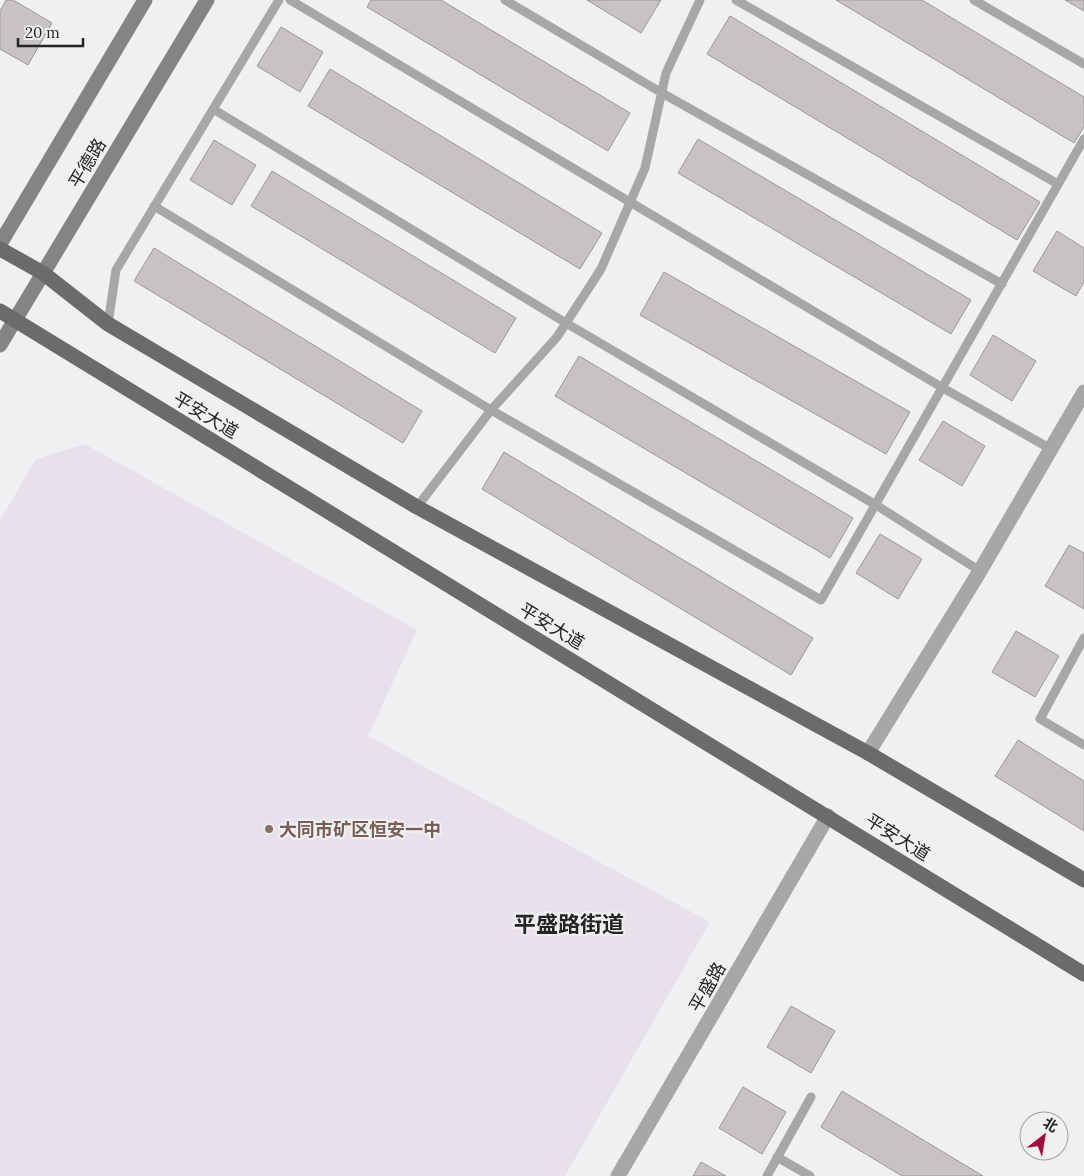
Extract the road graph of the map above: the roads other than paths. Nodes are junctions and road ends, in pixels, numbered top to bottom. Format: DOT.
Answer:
graph roads {
  1 [pos="144,0"];
  2 [pos="207,0"];
  3 [pos="279,0"];
  4 [pos="290,0"];
  5 [pos="505,0"];
  6 [pos="700,0"];
  7 [pos="736,0"];
  8 [pos="974,0"];
  9 [pos="1084,64"];
  10 [pos="662,93"];
  11 [pos="213,109"];
  12 [pos="1084,139"];
  13 [pos="1058,184"];
  14 [pos="630,202"];
  15 [pos="154,206"];
  16 [pos="0,244"];
  17 [pos="0,249"];
  18 [pos="43,273"];
  19 [pos="1002,284"];
  20 [pos="0,311"];
  21 [pos="14,320"];
  22 [pos="566,323"];
  23 [pos="108,324"];
  24 [pos="0,345"];
  25 [pos="943,388"];
  26 [pos="1084,392"];
  27 [pos="491,410"];
  28 [pos="1051,449"];
  29 [pos="876,505"];
  30 [pos="417,507"];
  31 [pos="980,571"];
  32 [pos="1084,638"];
  33 [pos="1084,745"];
  34 [pos="868,753"];
  35 [pos="828,816"];
  36 [pos="1084,880"];
  37 [pos="1084,974"];
  38 [pos="811,1097"];
  39 [pos="777,1156"];
  40 [pos="618,1176"];
  41 [pos="767,1176"];
  42 [pos="810,1176"];
  1 -- 16 [label="main road, 平德路"];
  2 -- 18 [label="main road, 平德路"];
  3 -- 11 [label="lane"];
  4 -- 14 [label="lane"];
  5 -- 10 [label="lane"];
  6 -- 10 [label="lane"];
  7 -- 13 [label="lane"];
  8 -- 9 [label="lane"];
  10 -- 14 [label="lane"];
  10 -- 19 [label="lane"];
  11 -- 15 [label="lane"];
  11 -- 22 [label="lane"];
  12 -- 13 [label="lane"];
  13 -- 19 [label="lane"];
  14 -- 22 [label="lane"];
  14 -- 25 [label="lane"];
  15 -- 23 [label="lane"];
  15 -- 27 [label="lane"];
  17 -- 18 [label="main road, 平安大道"];
  18 -- 21 [label="main road, 平德路"];
  18 -- 23 [label="main road, 平安大道"];
  19 -- 25 [label="lane"];
  20 -- 21 [label="main road, 平安大道"];
  21 -- 24 [label="main road, 平德路"];
  21 -- 35 [label="main road, 平安大道"];
  22 -- 27 [label="lane"];
  22 -- 29 [label="lane"];
  23 -- 30 [label="main road, 平安大道"];
  25 -- 28 [label="lane"];
  25 -- 29 [label="lane"];
  26 -- 28 [label="street"];
  27 -- 29 [label="lane"];
  27 -- 30 [label="lane"];
  28 -- 31 [label="street"];
  29 -- 31 [label="lane"];
  30 -- 34 [label="main road, 平安大道"];
  31 -- 34 [label="street"];
  32 -- 33 [label="lane"];
  34 -- 36 [label="main road, 平安大道"];
  35 -- 37 [label="main road, 平安大道"];
  35 -- 40 [label="street, 平盛路"];
  38 -- 39 [label="lane"];
  39 -- 41 [label="lane"];
  39 -- 42 [label="lane"];
}
